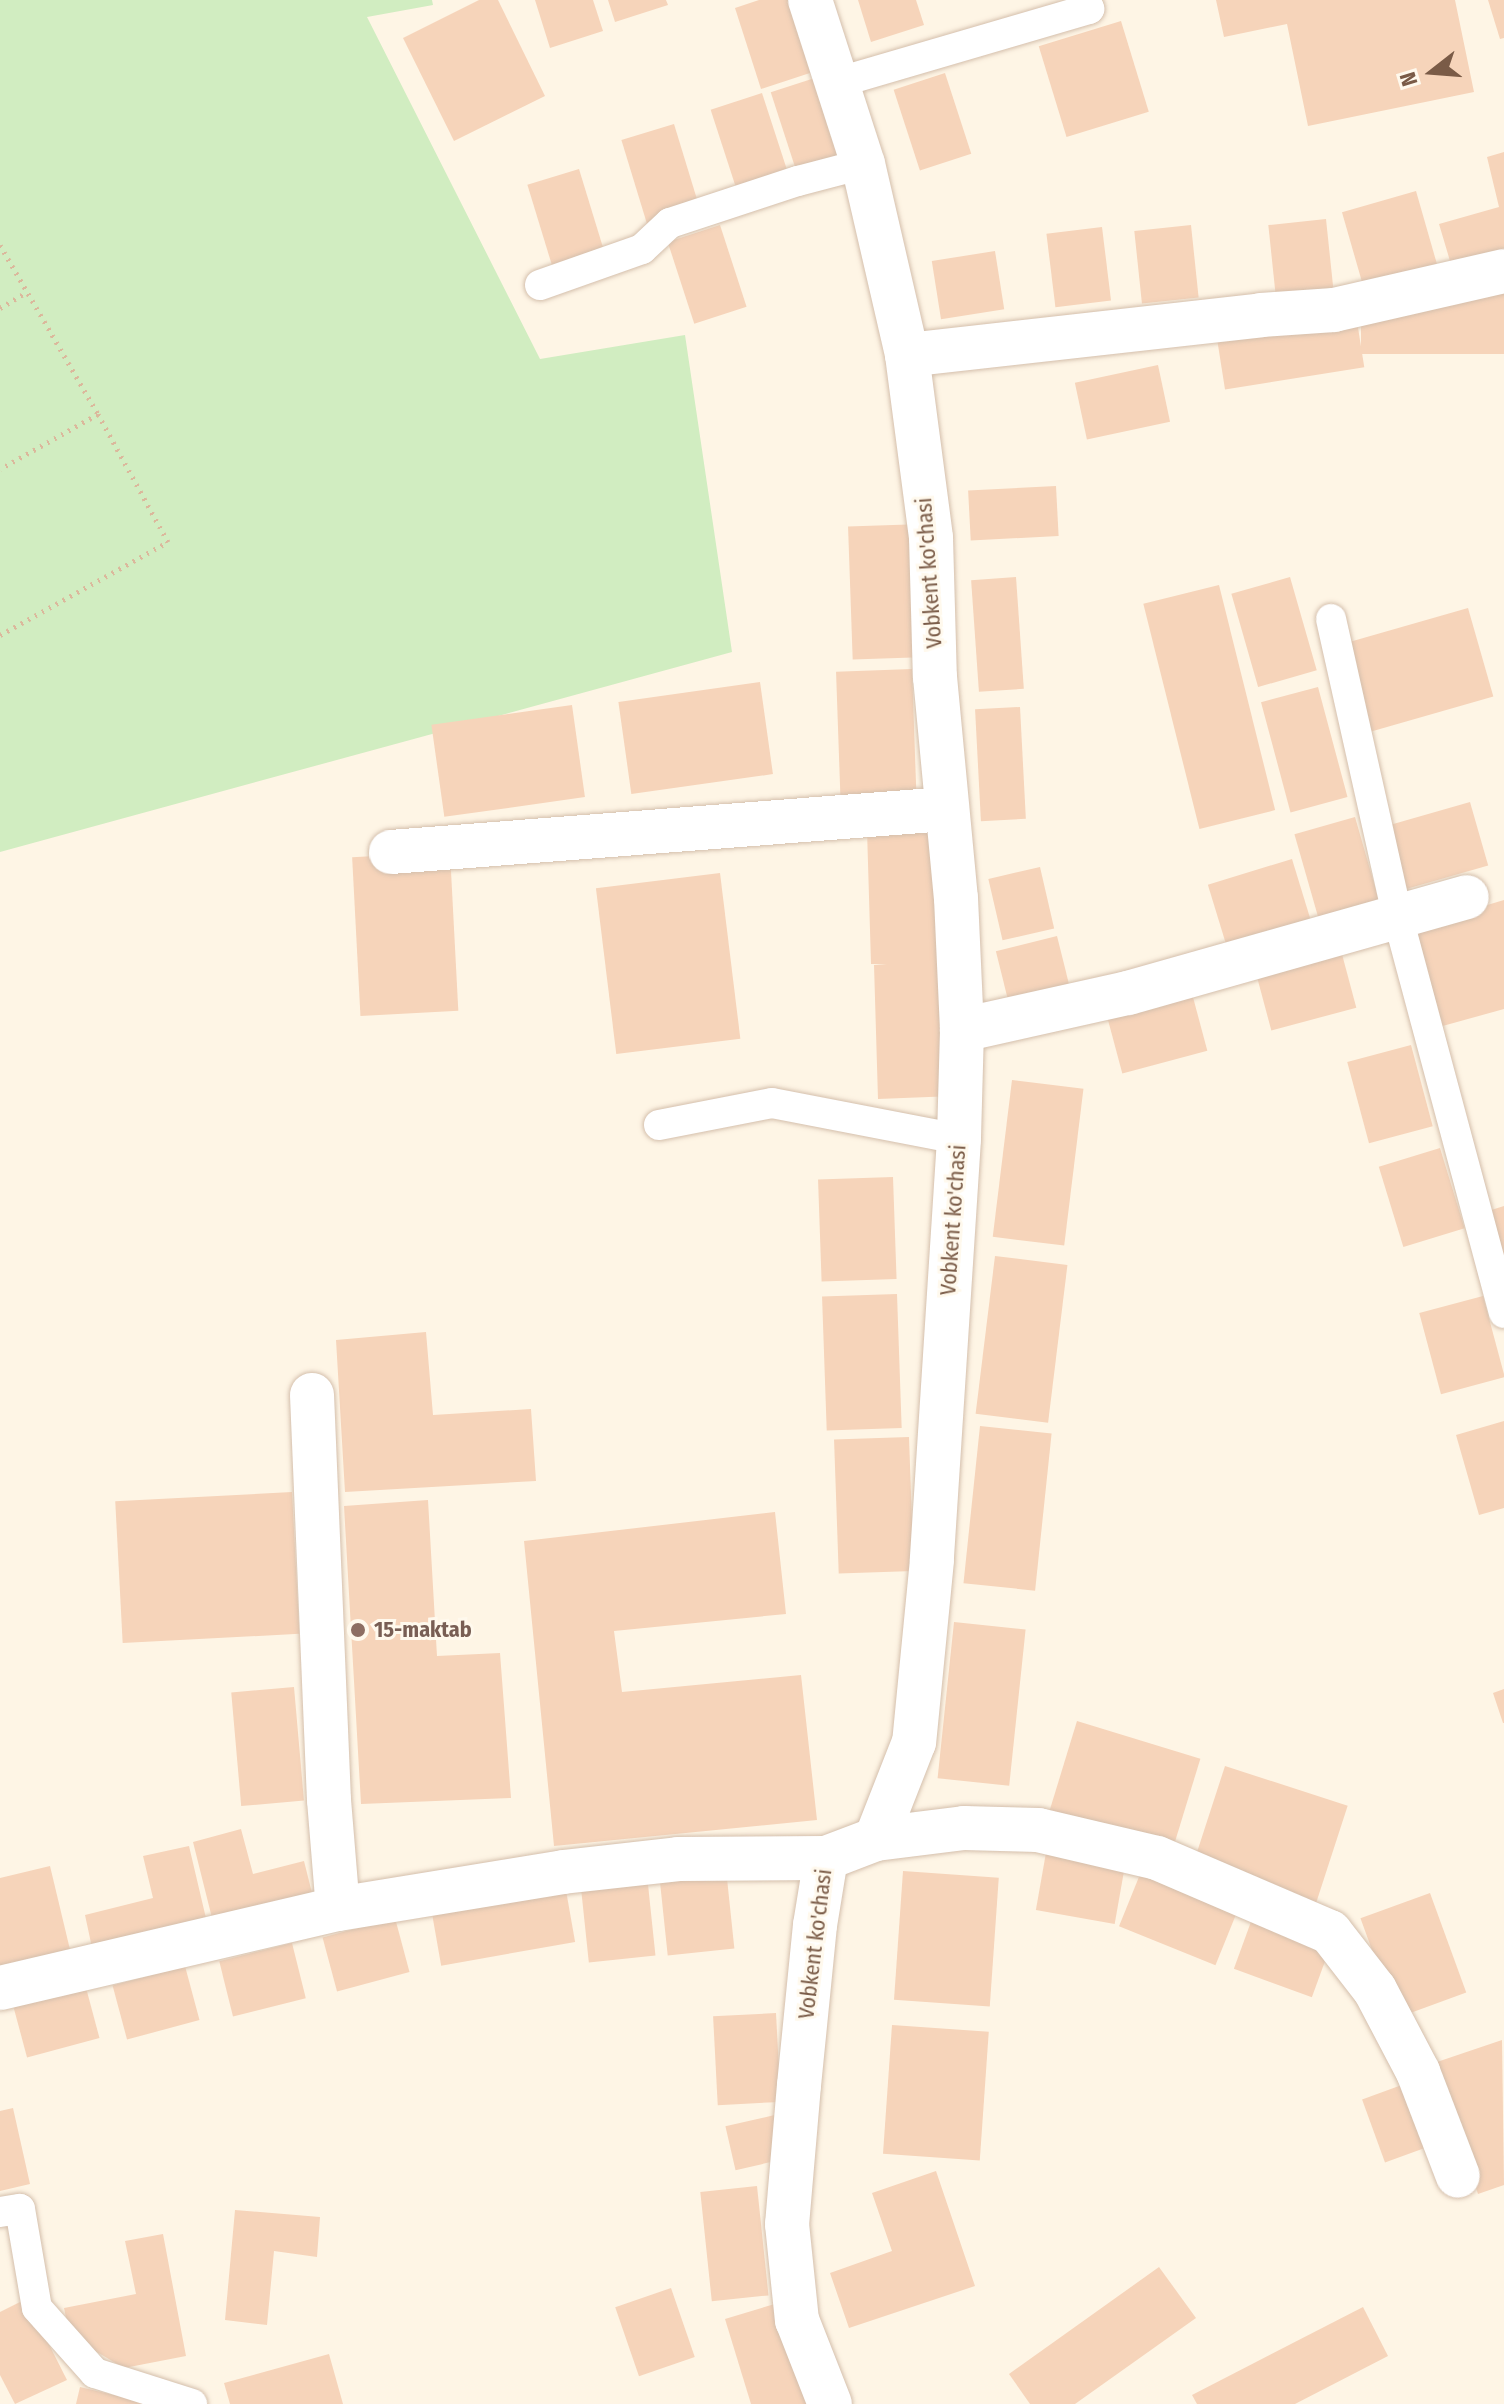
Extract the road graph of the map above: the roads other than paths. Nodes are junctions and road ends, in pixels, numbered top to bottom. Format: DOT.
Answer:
graph roads {
  1 [pos="810,0"];
  2 [pos="1086,0"];
  3 [pos="836,83"];
  4 [pos="863,164"];
  5 [pos="1504,271"];
  6 [pos="540,285"];
  7 [pos="907,355"];
  8 [pos="1331,619"];
  9 [pos="946,809"];
  10 [pos="391,852"];
  11 [pos="1467,897"];
  12 [pos="1397,914"];
  13 [pos="962,1030"];
  14 [pos="659,1125"];
  15 [pos="959,1139"];
  16 [pos="1504,1313"];
  17 [pos="312,1395"];
  18 [pos="876,1839"];
  19 [pos="826,1858"];
  20 [pos="338,1909"];
  21 [pos="0,1988"];
  22 [pos="1458,2176"];
  23 [pos="0,2212"];
  24 [pos="192,2404"];
  25 [pos="830,2404"];
  1 -- 3 [label="street, Vobkent ko'chasi"];
  2 -- 3 [label="lane"];
  3 -- 4 [label="street, Vobkent ko'chasi"];
  4 -- 6 [label="lane"];
  4 -- 7 [label="street, Vobkent ko'chasi"];
  5 -- 7 [label="street"];
  7 -- 9 [label="street, Vobkent ko'chasi"];
  8 -- 12 [label="lane"];
  9 -- 10 [label="street"];
  9 -- 13 [label="street, Vobkent ko'chasi"];
  11 -- 12 [label="street"];
  12 -- 13 [label="street"];
  12 -- 16 [label="lane"];
  13 -- 15 [label="street, Vobkent ko'chasi"];
  14 -- 15 [label="lane"];
  15 -- 18 [label="street, Vobkent ko'chasi"];
  17 -- 20 [label="street"];
  18 -- 19 [label="street, Vobkent ko'chasi"];
  18 -- 22 [label="street"];
  19 -- 20 [label="street"];
  19 -- 25 [label="street, Vobkent ko'chasi"];
  20 -- 21 [label="street"];
  23 -- 24 [label="lane"];
}
